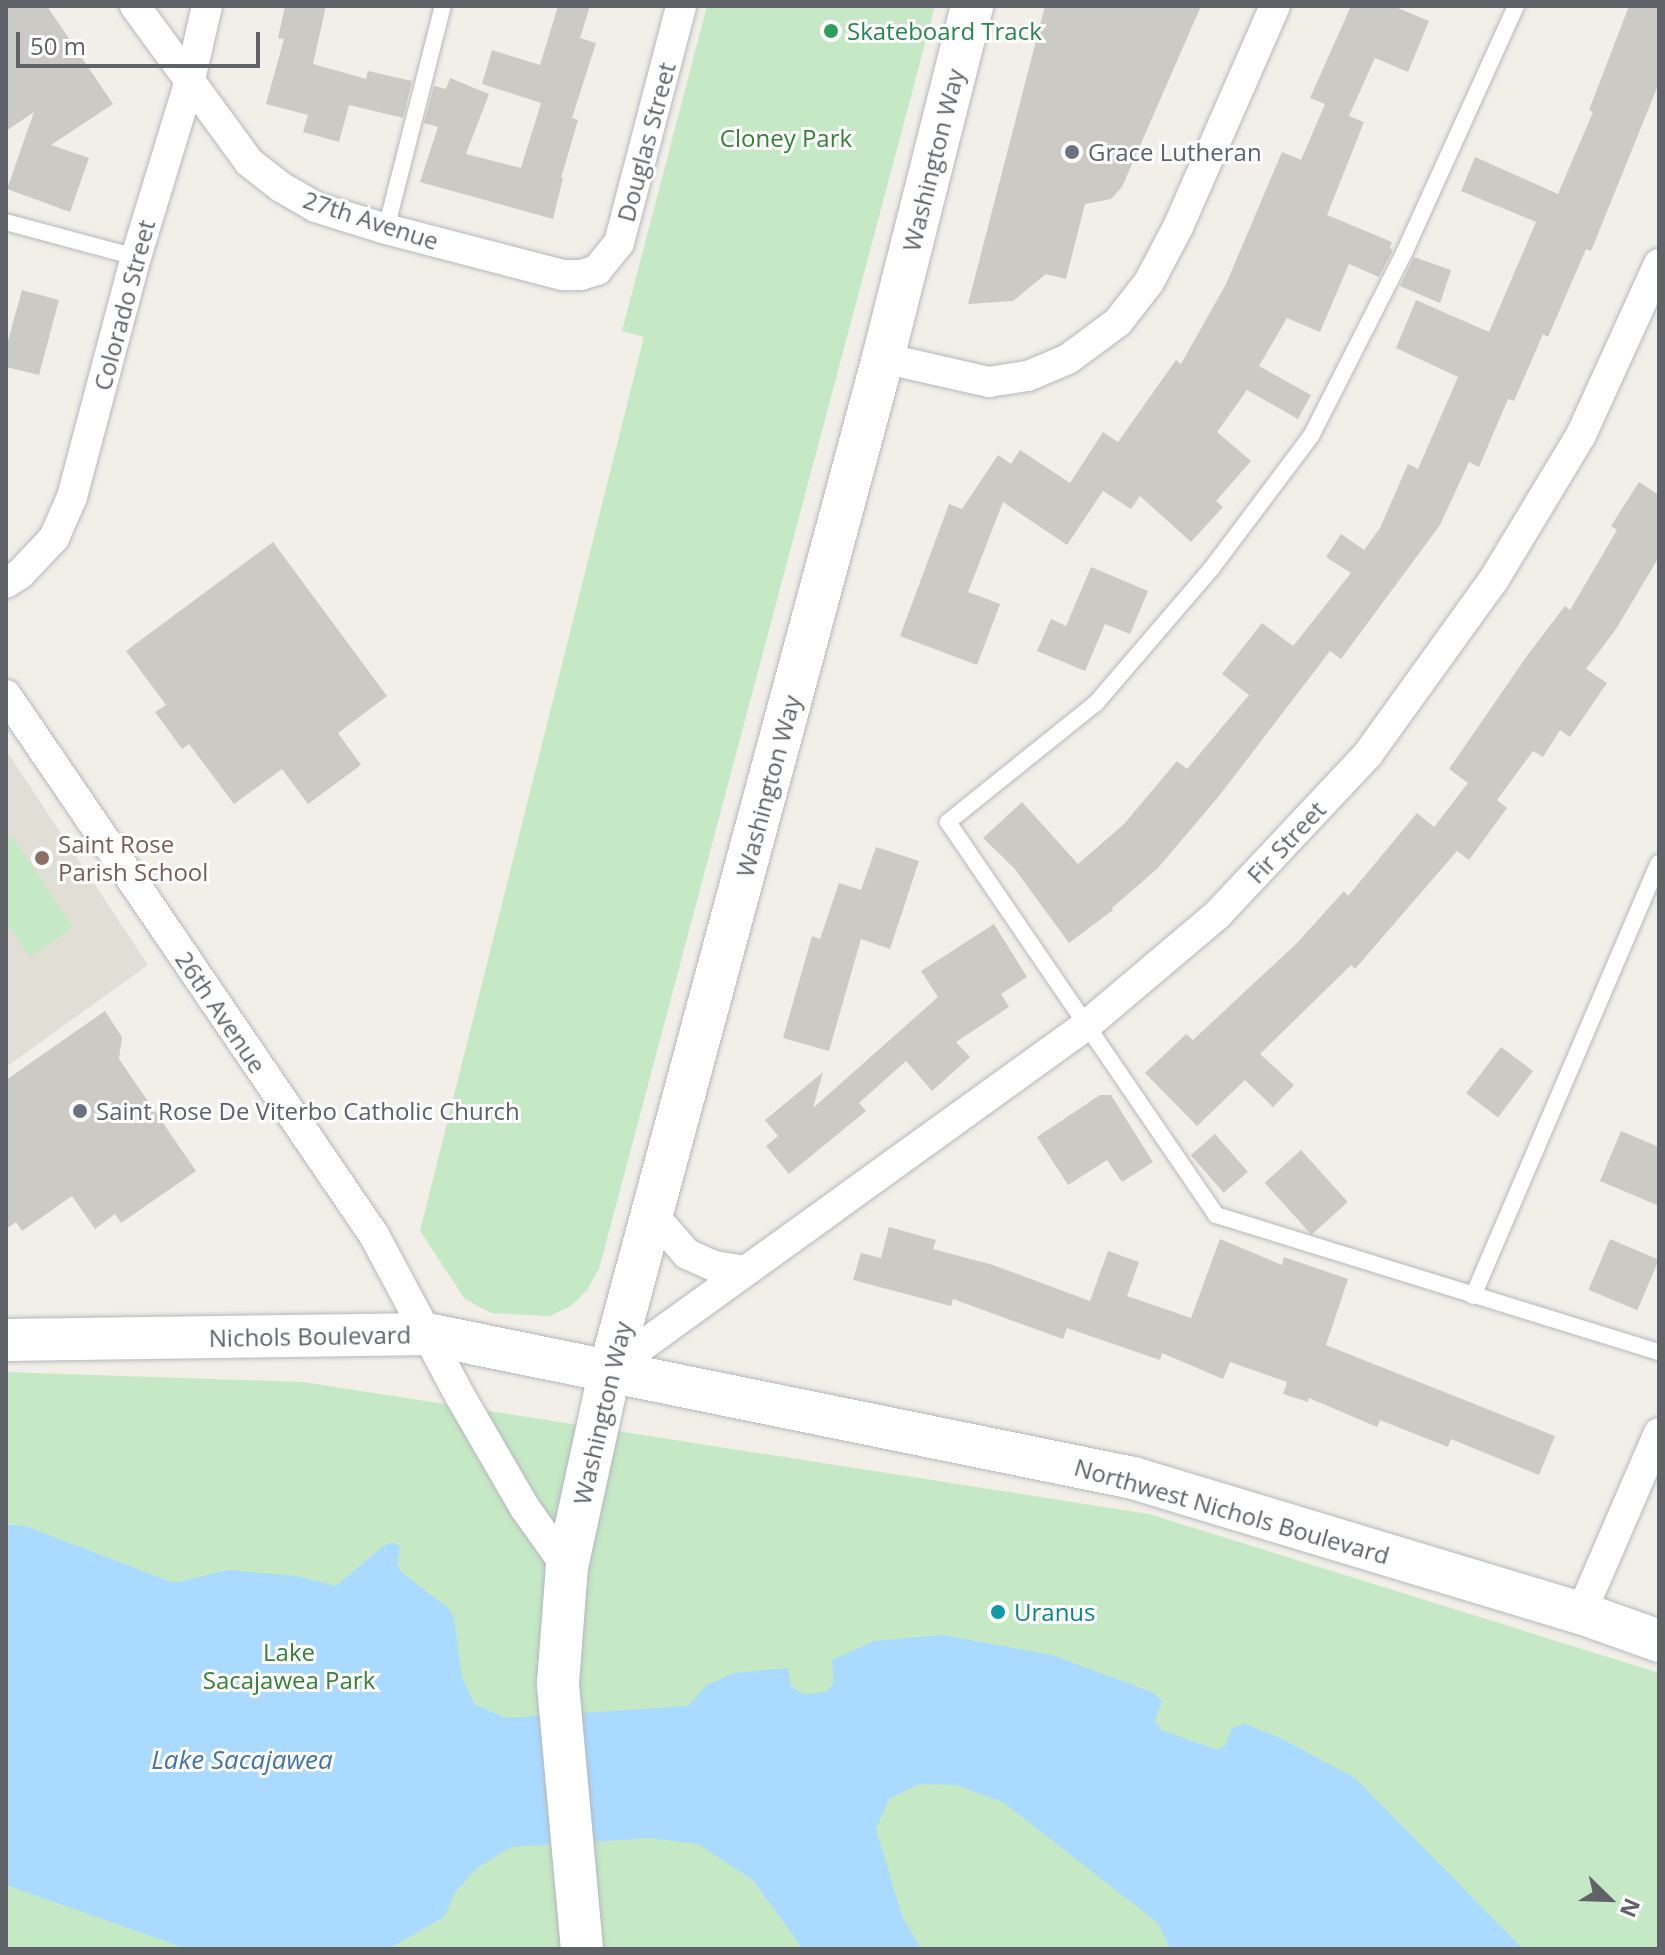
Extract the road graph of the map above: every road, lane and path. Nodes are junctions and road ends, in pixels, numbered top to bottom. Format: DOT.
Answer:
graph roads {
  1 [pos="135,6"];
  2 [pos="207,6"];
  3 [pos="443,6"];
  4 [pos="681,6"];
  5 [pos="972,6"];
  6 [pos="1275,6"];
  7 [pos="1516,6"];
  8 [pos="189,84"];
  9 [pos="6,222"];
  10 [pos="386,229"];
  11 [pos="136,257"];
  12 [pos="1659,264"];
  13 [pos="597,270"];
  14 [pos="883,358"];
  15 [pos="6,583"];
  16 [pos="6,695"];
  17 [pos="1659,863"];
  18 [pos="1088,1024"];
  19 [pos="652,1214"];
  20 [pos="745,1271"];
  21 [pos="1473,1296"];
  22 [pos="427,1334"];
  23 [pos="6,1340"];
  24 [pos="1659,1352"];
  25 [pos="610,1369"];
  26 [pos="1659,1433"];
  27 [pos="567,1567"];
  28 [pos="1581,1613"];
  29 [pos="1659,1641"];
  30 [pos="580,1933"];
  1 -- 8 [label="street, 27th Avenue"];
  2 -- 8 [label="street, Colorado Street"];
  3 -- 10 [label="lane"];
  4 -- 13 [label="street, Douglas Street"];
  5 -- 14 [label="main road, Washington Way"];
  6 -- 14 [label="street"];
  7 -- 18 [label="lane"];
  8 -- 10 [label="street, 27th Avenue"];
  8 -- 11 [label="street, Colorado Street"];
  9 -- 11 [label="lane"];
  10 -- 13 [label="street, 27th Avenue"];
  11 -- 15 [label="street, Colorado Street"];
  12 -- 18 [label="street, Fir Street"];
  14 -- 19 [label="main road, Washington Way"];
  16 -- 22 [label="street, 26th Avenue"];
  17 -- 21 [label="lane"];
  18 -- 20 [label="street, Fir Street"];
  18 -- 21 [label="lane"];
  19 -- 20 [label="street"];
  19 -- 25 [label="main road, Washington Way"];
  20 -- 25 [label="street, Fir Street"];
  21 -- 24 [label="lane"];
  22 -- 23 [label="main road, Nichols Boulevard"];
  22 -- 25 [label="main road, Nichols Boulevard"];
  22 -- 27 [label="street"];
  25 -- 27 [label="main road, Washington Way"];
  25 -- 28 [label="main road, Northwest Nichols Boulevard"];
  26 -- 28 [label="street"];
  27 -- 30 [label="main road, Washington Way"];
  28 -- 29 [label="main road, Northwest Nichols Boulevard"];
}
